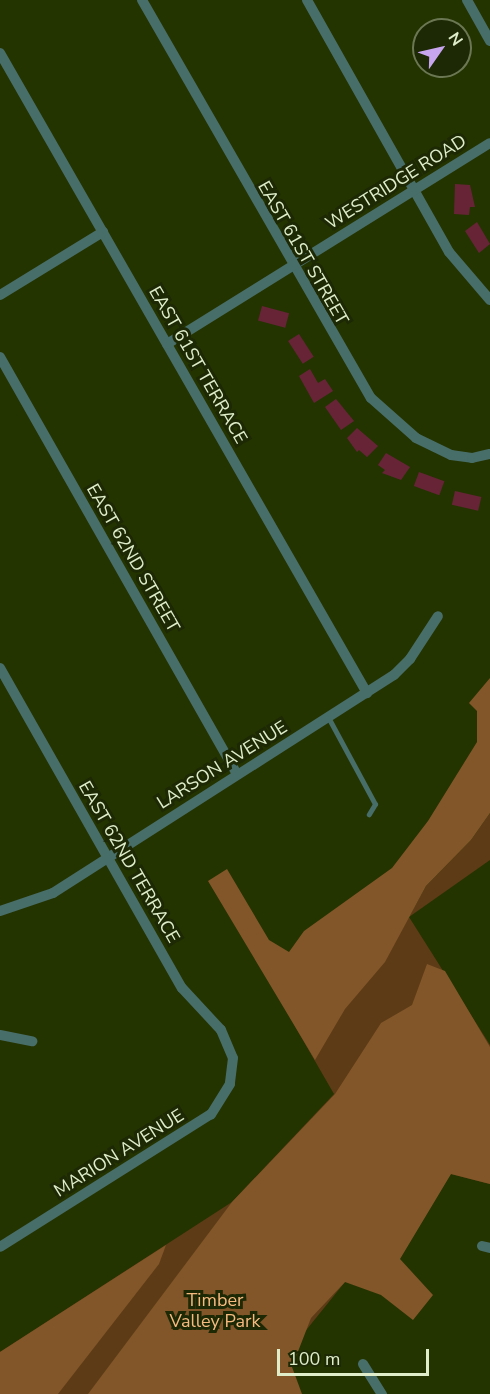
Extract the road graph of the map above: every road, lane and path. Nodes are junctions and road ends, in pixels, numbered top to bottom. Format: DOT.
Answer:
graph roads {
  1 [pos="142,0"];
  2 [pos="307,0"];
  3 [pos="467,0"];
  4 [pos="490,41"];
  5 [pos="0,53"];
  6 [pos="490,143"];
  7 [pos="413,191"];
  8 [pos="103,232"];
  9 [pos="292,266"];
  10 [pos="0,295"];
  11 [pos="490,300"];
  12 [pos="167,344"];
  13 [pos="0,357"];
  14 [pos="490,454"];
  15 [pos="438,616"];
  16 [pos="0,668"];
  17 [pos="366,693"];
  18 [pos="328,717"];
  19 [pos="237,774"];
  20 [pos="369,814"];
  21 [pos="108,857"];
  22 [pos="0,911"];
  23 [pos="0,1035"];
  24 [pos="33,1041"];
  25 [pos="232,1067"];
  26 [pos="0,1247"];
  27 [pos="363,1364"];
  28 [pos="382,1394"];
  1 -- 9 [label="street, EAST 61ST STREET"];
  2 -- 7 [label="street"];
  3 -- 4 [label="street"];
  5 -- 8 [label="street, EAST 61ST TERRACE"];
  6 -- 7 [label="street, WESTRIDGE ROAD"];
  7 -- 9 [label="street, WESTRIDGE ROAD"];
  7 -- 11 [label="street"];
  8 -- 10 [label="street"];
  8 -- 12 [label="street, EAST 61ST TERRACE"];
  9 -- 12 [label="street, WESTRIDGE ROAD"];
  9 -- 14 [label="street, EAST 61ST STREET"];
  12 -- 17 [label="street, EAST 61ST TERRACE"];
  13 -- 19 [label="street, EAST 62ND STREET"];
  15 -- 17 [label="street, LARSON AVENUE"];
  16 -- 21 [label="street, EAST 62ND TERRACE"];
  17 -- 18 [label="street, LARSON AVENUE"];
  18 -- 19 [label="street, LARSON AVENUE"];
  18 -- 20 [label="lane"];
  19 -- 21 [label="street, LARSON AVENUE"];
  21 -- 22 [label="street, LARSON AVENUE"];
  21 -- 25 [label="street, EAST 62ND TERRACE"];
  23 -- 24 [label="street"];
  25 -- 26 [label="street, MARION AVENUE"];
  27 -- 28 [label="street"];
}
